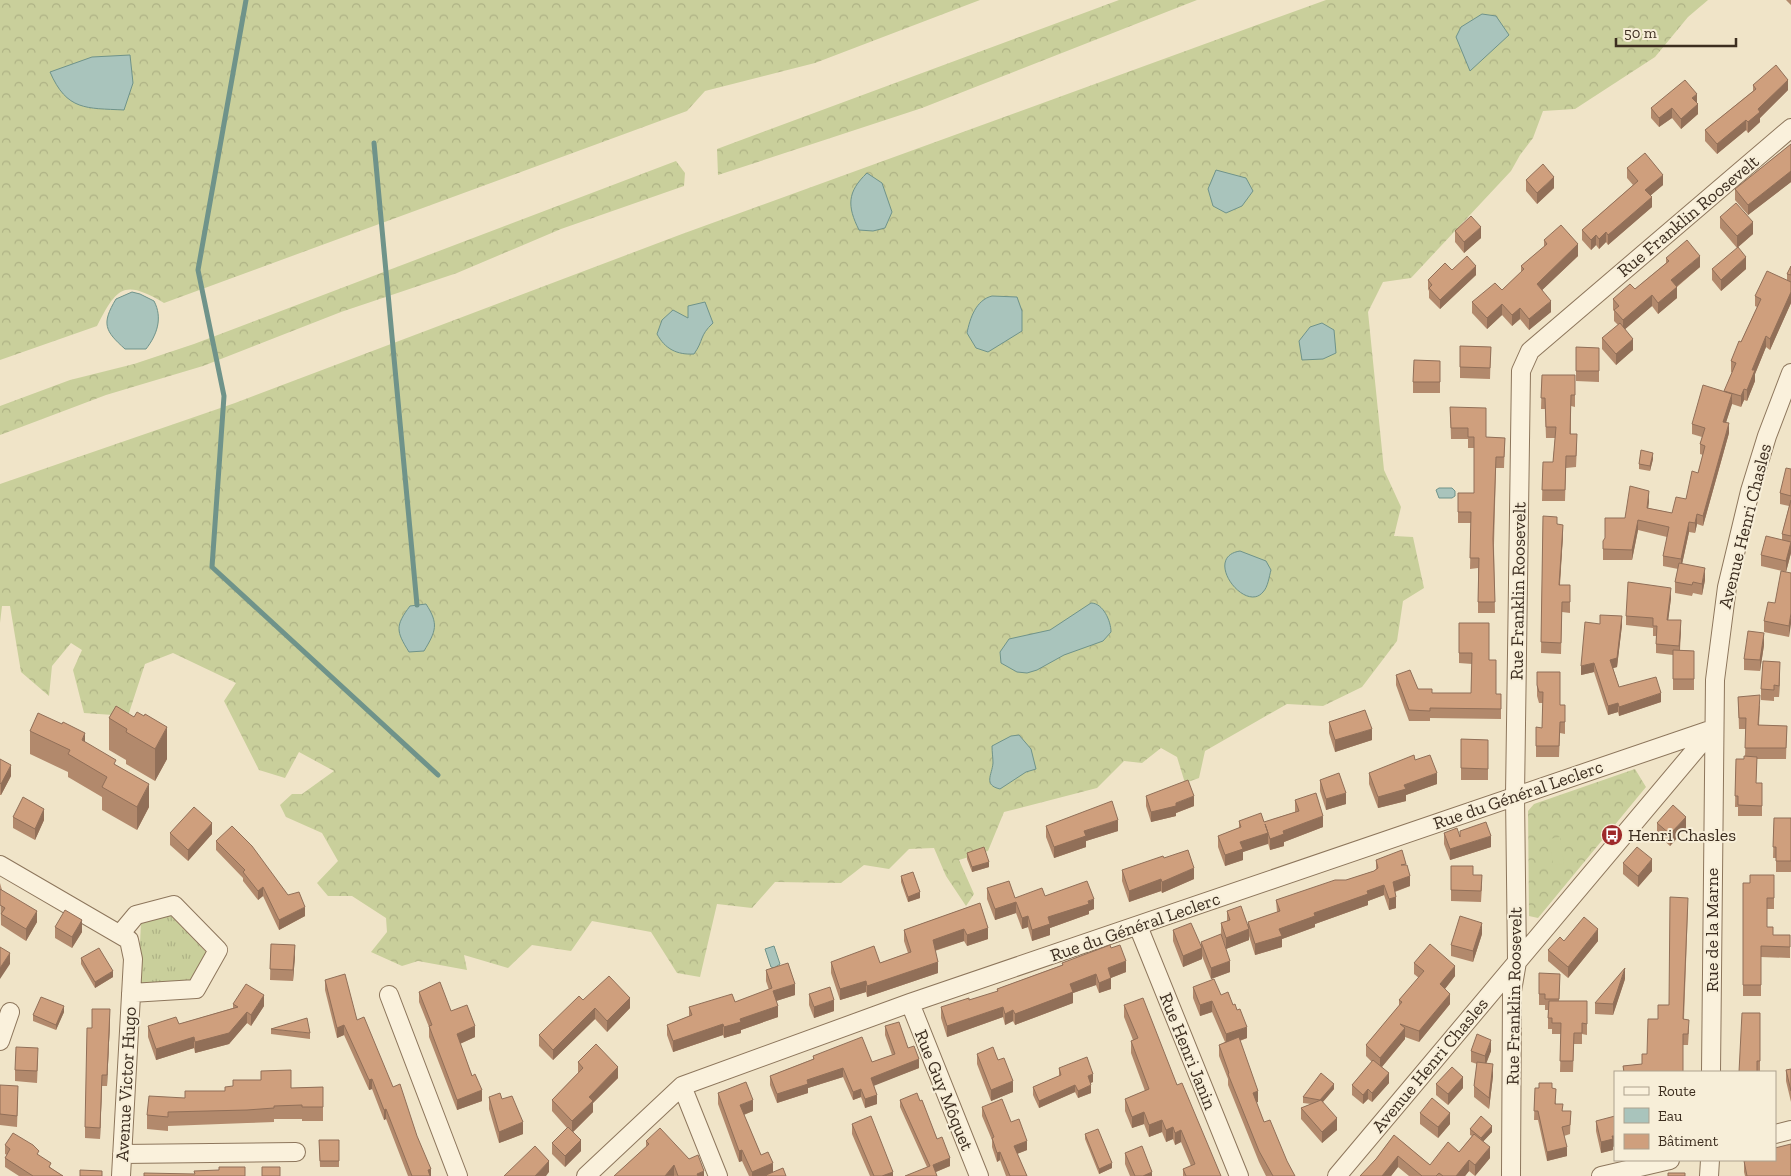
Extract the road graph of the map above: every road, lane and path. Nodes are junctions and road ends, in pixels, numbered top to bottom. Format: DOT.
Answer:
graph roads {
  1 [pos="1791,128"];
  2 [pos="1791,373"];
  3 [pos="1713,729"];
  4 [pos="1515,795"];
  5 [pos="0,865"];
  6 [pos="1138,926"];
  7 [pos="121,933"];
  8 [pos="1517,962"];
  9 [pos="131,992"];
  10 [pos="389,995"];
  11 [pos="910,1004"];
  12 [pos="10,1012"];
  13 [pos="0,1042"];
  14 [pos="1711,1071"];
  15 [pos="682,1086"];
  16 [pos="1791,1130"];
  17 [pos="1776,1134"];
  18 [pos="296,1152"];
  19 [pos="122,1154"];
  20 [pos="1666,1161"];
  21 [pos="1710,1161"];
  22 [pos="122,1176"];
  23 [pos="458,1176"];
  24 [pos="586,1176"];
  25 [pos="718,1176"];
  26 [pos="979,1176"];
  27 [pos="1239,1176"];
  28 [pos="1337,1176"];
  29 [pos="1511,1176"];
  30 [pos="1602,1176"];
  31 [pos="1710,1176"];
  1 -- 4 [label="street, Rue Franklin Roosevelt"];
  2 -- 3 [label="street, Avenue Henri Chasles"];
  3 -- 4 [label="street, Rue du Général Leclerc"];
  3 -- 8 [label="street, Avenue Henri Chasles"];
  3 -- 14 [label="street, Rue de la Marne"];
  4 -- 6 [label="street, Rue du Général Leclerc"];
  4 -- 8 [label="street, Rue Franklin Roosevelt"];
  5 -- 7 [label="street"];
  6 -- 11 [label="street, Rue du Général Leclerc"];
  6 -- 27 [label="street, Rue Henri Janin"];
  7 -- 9 [label="street, Avenue Victor Hugo"];
  7 -- 9 [label="street, Avenue Victor Hugo"];
  8 -- 28 [label="street, Avenue Henri Chasles"];
  8 -- 29 [label="street, Rue Franklin Roosevelt"];
  9 -- 19 [label="street, Avenue Victor Hugo"];
  10 -- 23 [label="street"];
  11 -- 15 [label="street, Rue du Général Leclerc"];
  11 -- 26 [label="street, Rue Guy Môquet"];
  12 -- 13 [label="street"];
  15 -- 24 [label="street, Rue du Général Leclerc"];
  15 -- 25 [label="street"];
  16 -- 17 [label="street"];
  18 -- 19 [label="street"];
  19 -- 22 [label="street, Avenue Victor Hugo"];
  20 -- 30 [label="street"];
  21 -- 31 [label="street"];
}
